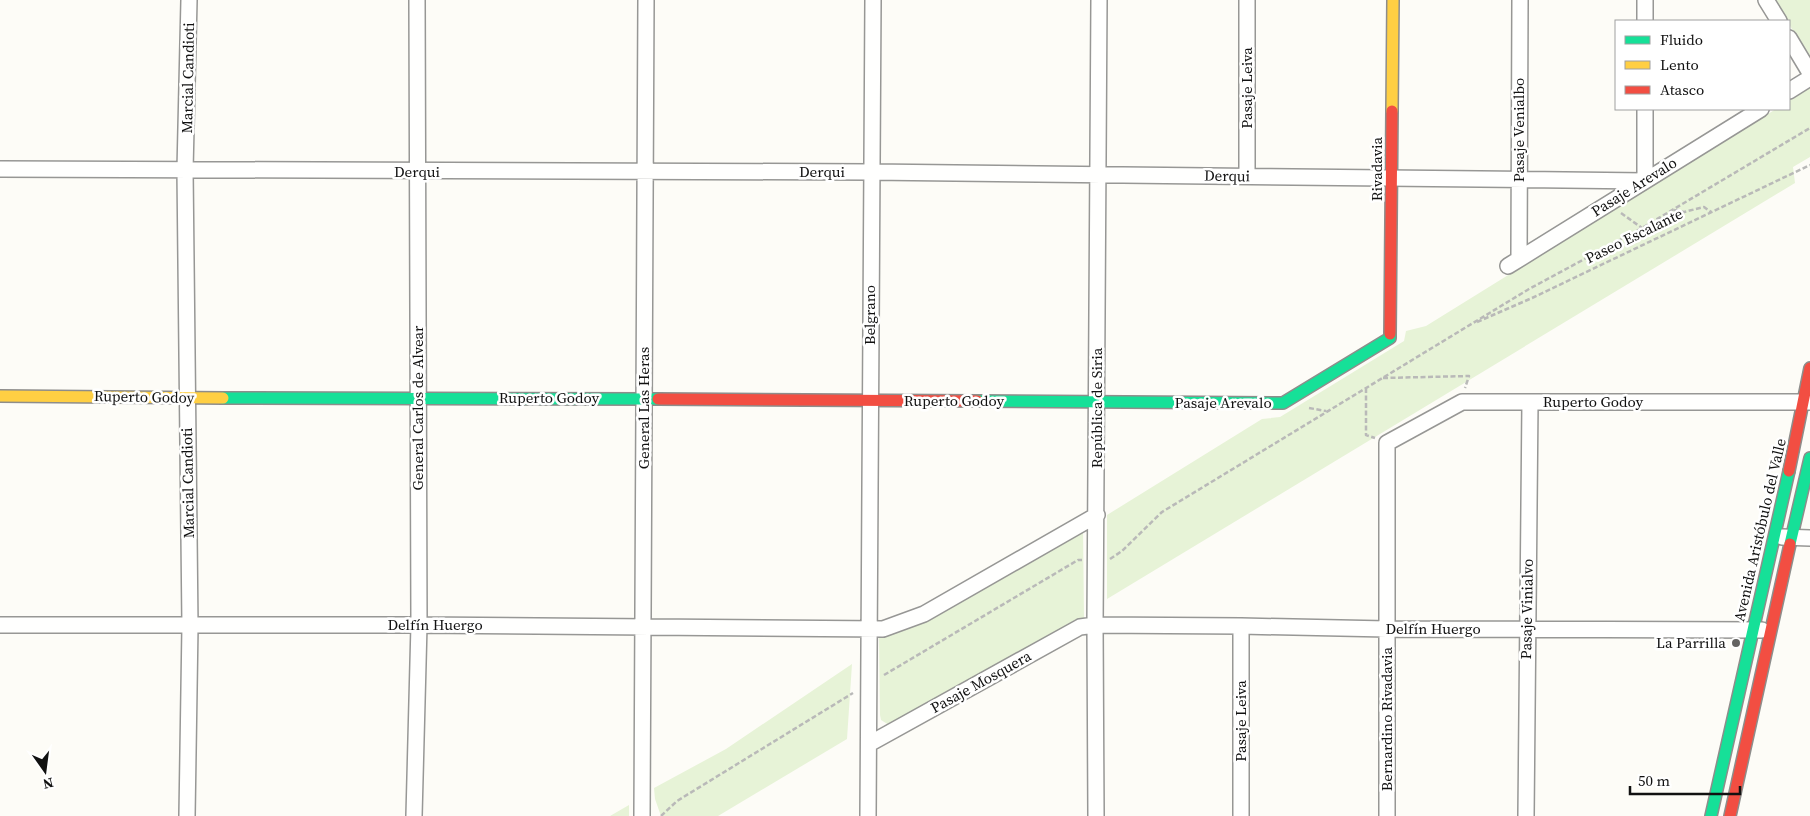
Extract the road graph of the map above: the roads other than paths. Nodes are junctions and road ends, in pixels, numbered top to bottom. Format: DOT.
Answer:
graph roads {
  1 [pos="190,0"];
  2 [pos="417,0"];
  3 [pos="646,0"];
  4 [pos="873,0"];
  5 [pos="1099,0"];
  6 [pos="1247,0"];
  7 [pos="1392,0"];
  8 [pos="1520,0"];
  9 [pos="1645,0"];
  10 [pos="1766,0"];
  11 [pos="1645,20"];
  12 [pos="1777,20"];
  13 [pos="1790,40"];
  14 [pos="1810,73"];
  15 [pos="1810,78"];
  16 [pos="1790,90"];
  17 [pos="1645,110"];
  18 [pos="1759,110"];
  19 [pos="0,169"];
  20 [pos="185,170"];
  21 [pos="644,171"];
  22 [pos="419,172"];
  23 [pos="872,172"];
  24 [pos="1098,174"];
  25 [pos="1247,176"];
  26 [pos="1392,179"];
  27 [pos="1519,180"];
  28 [pos="1645,181"];
  29 [pos="1513,262"];
  30 [pos="1390,338"];
  31 [pos="1810,368"];
  32 [pos="0,396"];
  33 [pos="418,397"];
  34 [pos="187,398"];
  35 [pos="644,399"];
  36 [pos="870,400"];
  37 [pos="1807,401"];
  38 [pos="1097,402"];
  39 [pos="1530,402"];
  40 [pos="1387,443"];
  41 [pos="1810,458"];
  42 [pos="1097,515"];
  43 [pos="1775,537"];
  44 [pos="1792,538"];
  45 [pos="1810,538"];
  46 [pos="0,625"];
  47 [pos="418,625"];
  48 [pos="1095,625"];
  49 [pos="190,626"];
  50 [pos="1241,626"];
  51 [pos="644,627"];
  52 [pos="1387,629"];
  53 [pos="1527,629"];
  54 [pos="1770,629"];
  55 [pos="870,630"];
  56 [pos="1753,630"];
  57 [pos="869,744"];
  58 [pos="187,816"];
  59 [pos="414,816"];
  60 [pos="642,816"];
  61 [pos="868,816"];
  62 [pos="1096,816"];
  63 [pos="1241,816"];
  64 [pos="1387,816"];
  65 [pos="1526,816"];
  66 [pos="1711,816"];
  67 [pos="1730,816"];
  1 -- 20 [label="street, Marcial Candioti"];
  2 -- 22 [label="street, General Carlos de Alvear"];
  3 -- 21 [label="street, General Las Heras"];
  4 -- 23 [label="street, Belgrano"];
  5 -- 24 [label="street, República de Siria"];
  6 -- 25 [label="street, Pasaje Leiva"];
  7 -- 26 [label="street, Rivadavia"];
  8 -- 27 [label="street, Pasaje Venialbo"];
  9 -- 11 [label="street"];
  10 -- 12 [label="street"];
  13 -- 14 [label="street"];
  15 -- 16 [label="street"];
  17 -- 28 [label="street"];
  18 -- 28 [label="street, Pasaje Arevalo"];
  19 -- 20 [label="street, Derqui"];
  20 -- 22 [label="street, Derqui"];
  20 -- 34 [label="street, Marcial Candioti"];
  21 -- 22 [label="street, Derqui"];
  21 -- 23 [label="street, Derqui"];
  21 -- 35 [label="street, General Las Heras"];
  22 -- 33 [label="street, General Carlos de Alvear"];
  23 -- 24 [label="street, Derqui"];
  23 -- 36 [label="street, Belgrano"];
  24 -- 25 [label="street, Derqui"];
  24 -- 38 [label="street, República de Siria"];
  25 -- 26 [label="street, Derqui"];
  26 -- 27 [label="street, Derqui"];
  26 -- 30 [label="street, Rivadavia"];
  27 -- 28 [label="street, Derqui"];
  27 -- 29 [label="street, Pasaje Venialbo"];
  28 -- 29 [label="street, Pasaje Arevalo"];
  30 -- 38 [label="street, Pasaje Arevalo"];
  31 -- 37 [label="street, Avenida Aristóbulo del Valle"];
  32 -- 34 [label="street, Ruperto Godoy"];
  33 -- 34 [label="street, Ruperto Godoy"];
  33 -- 35 [label="street, Ruperto Godoy"];
  33 -- 47 [label="street, General Carlos de Alvear"];
  34 -- 49 [label="street, Marcial Candioti"];
  35 -- 36 [label="street, Ruperto Godoy"];
  35 -- 51 [label="street, General Las Heras"];
  36 -- 38 [label="street, Ruperto Godoy"];
  36 -- 55 [label="street, Belgrano"];
  37 -- 39 [label="street, Ruperto Godoy"];
  37 -- 43 [label="street, Avenida Aristóbulo del Valle"];
  38 -- 42 [label="street, República de Siria"];
  39 -- 40 [label="street, Ruperto Godoy"];
  39 -- 53 [label="street, Pasaje Vinialvo"];
  40 -- 52 [label="street, Bernardino Rivadavia"];
  41 -- 44 [label="street"];
  42 -- 48 [label="street, República de Siria"];
  42 -- 55 [label="street"];
  43 -- 44 [label="street"];
  43 -- 56 [label="street, Avenida Aristóbulo del Valle"];
  44 -- 45 [label="street"];
  44 -- 54 [label="street"];
  46 -- 49 [label="street, Delfín Huergo"];
  47 -- 49 [label="street, Delfín Huergo"];
  47 -- 51 [label="street, Delfín Huergo"];
  47 -- 59 [label="street, General Carlos de Alvear"];
  48 -- 50 [label="street, Delfín Huergo"];
  48 -- 57 [label="street, Pasaje Mosquera"];
  48 -- 62 [label="street, República de Siria"];
  49 -- 58 [label="street, Marcial Candioti"];
  50 -- 52 [label="street, Delfín Huergo"];
  50 -- 63 [label="street, Pasaje Leiva"];
  51 -- 55 [label="street, Delfín Huergo"];
  51 -- 60 [label="street, General Las Heras"];
  52 -- 53 [label="street, Delfín Huergo"];
  52 -- 64 [label="street, Bernardino Rivadavia"];
  53 -- 56 [label="street, Delfín Huergo"];
  53 -- 65 [label="street, Pasaje Vinialvo"];
  54 -- 56 [label="street, Delfín Huergo"];
  54 -- 67 [label="street"];
  55 -- 57 [label="street, Belgrano"];
  56 -- 66 [label="street, Avenida Aristóbulo del Valle"];
  57 -- 61 [label="street, Belgrano"];
}
